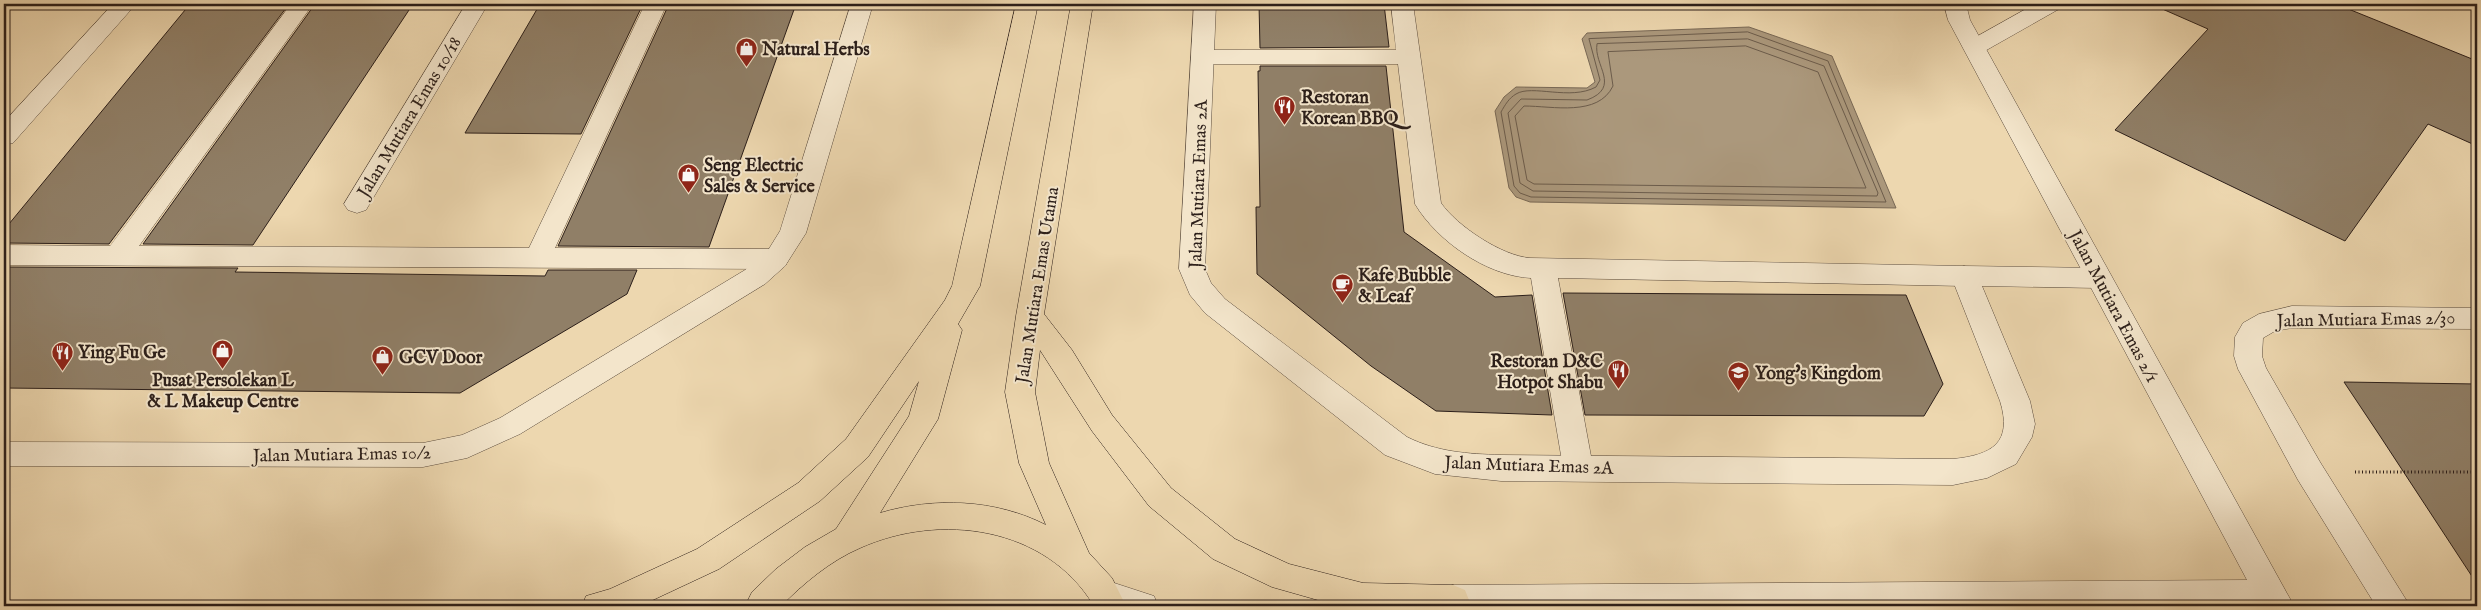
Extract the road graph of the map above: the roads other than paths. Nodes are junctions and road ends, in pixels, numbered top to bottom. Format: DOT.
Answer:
graph roads {
  1 [pos="125,4"];
  2 [pos="302,4"];
  3 [pos="477,4"];
  4 [pos="656,4"];
  5 [pos="862,4"];
  6 [pos="1027,4"];
  7 [pos="1082,4"];
  8 [pos="1205,4"];
  9 [pos="1402,4"];
  10 [pos="1955,4"];
  11 [pos="2051,4"];
  12 [pos="1975,47"];
  13 [pos="1203,57"];
  14 [pos="1409,57"];
  15 [pos="4,137"];
  16 [pos="356,204"];
  17 [pos="4,255"];
  18 [pos="117,256"];
  19 [pos="538,257"];
  20 [pos="776,259"];
  21 [pos="1543,268"];
  22 [pos="1964,276"];
  23 [pos="2098,278"];
  24 [pos="955,307"];
  25 [pos="1030,316"];
  26 [pos="2477,318"];
  27 [pos="4,454"];
  28 [pos="1578,467"];
  29 [pos="848,538"];
  30 [pos="1076,559"];
  31 [pos="1107,600"];
  32 [pos="1453,600"];
  33 [pos="2274,600"];
  34 [pos="759,604"];
  35 [pos="598,606"];
  36 [pos="1142,606"];
  37 [pos="1418,606"];
  38 [pos="2394,606"];
  1 -- 15 [label="street"];
  2 -- 18 [label="street"];
  3 -- 16 [label="street, Jalan Mutiara Emas 10/18"];
  4 -- 19 [label="street"];
  5 -- 20 [label="street, Jalan Mutiara Emas 10/2"];
  6 -- 24 [label="main road"];
  7 -- 25 [label="main road, Jalan Mutiara Emas Utama"];
  8 -- 13 [label="street, Jalan Mutiara Emas 2A"];
  9 -- 14 [label="street"];
  10 -- 12 [label="street, Jalan Mutiara Emas 2/1"];
  11 -- 12 [label="street"];
  12 -- 23 [label="street, Jalan Mutiara Emas 2/1"];
  13 -- 14 [label="street"];
  13 -- 28 [label="street, Jalan Mutiara Emas 2A"];
  14 -- 21 [label="street"];
  17 -- 18 [label="street"];
  18 -- 19 [label="street"];
  19 -- 20 [label="street"];
  20 -- 27 [label="street, Jalan Mutiara Emas 10/2"];
  21 -- 22 [label="street"];
  21 -- 28 [label="street"];
  22 -- 23 [label="street"];
  22 -- 28 [label="street, Jalan Mutiara Emas 2A"];
  23 -- 33 [label="street, Jalan Mutiara Emas 2/1"];
  24 -- 29 [label="main road"];
  24 -- 35 [label="main road"];
  25 -- 30 [label="main road, Jalan Mutiara Emas Utama"];
  25 -- 32 [label="main road"];
  26 -- 38 [label="street, Jalan Mutiara Emas 2/30"];
  29 -- 30 [label="main road"];
  29 -- 34 [label="main road"];
  30 -- 31 [label="main road"];
  31 -- 36 [label="street"];
  32 -- 33 [label="street"];
  32 -- 37 [label="street"];
}
